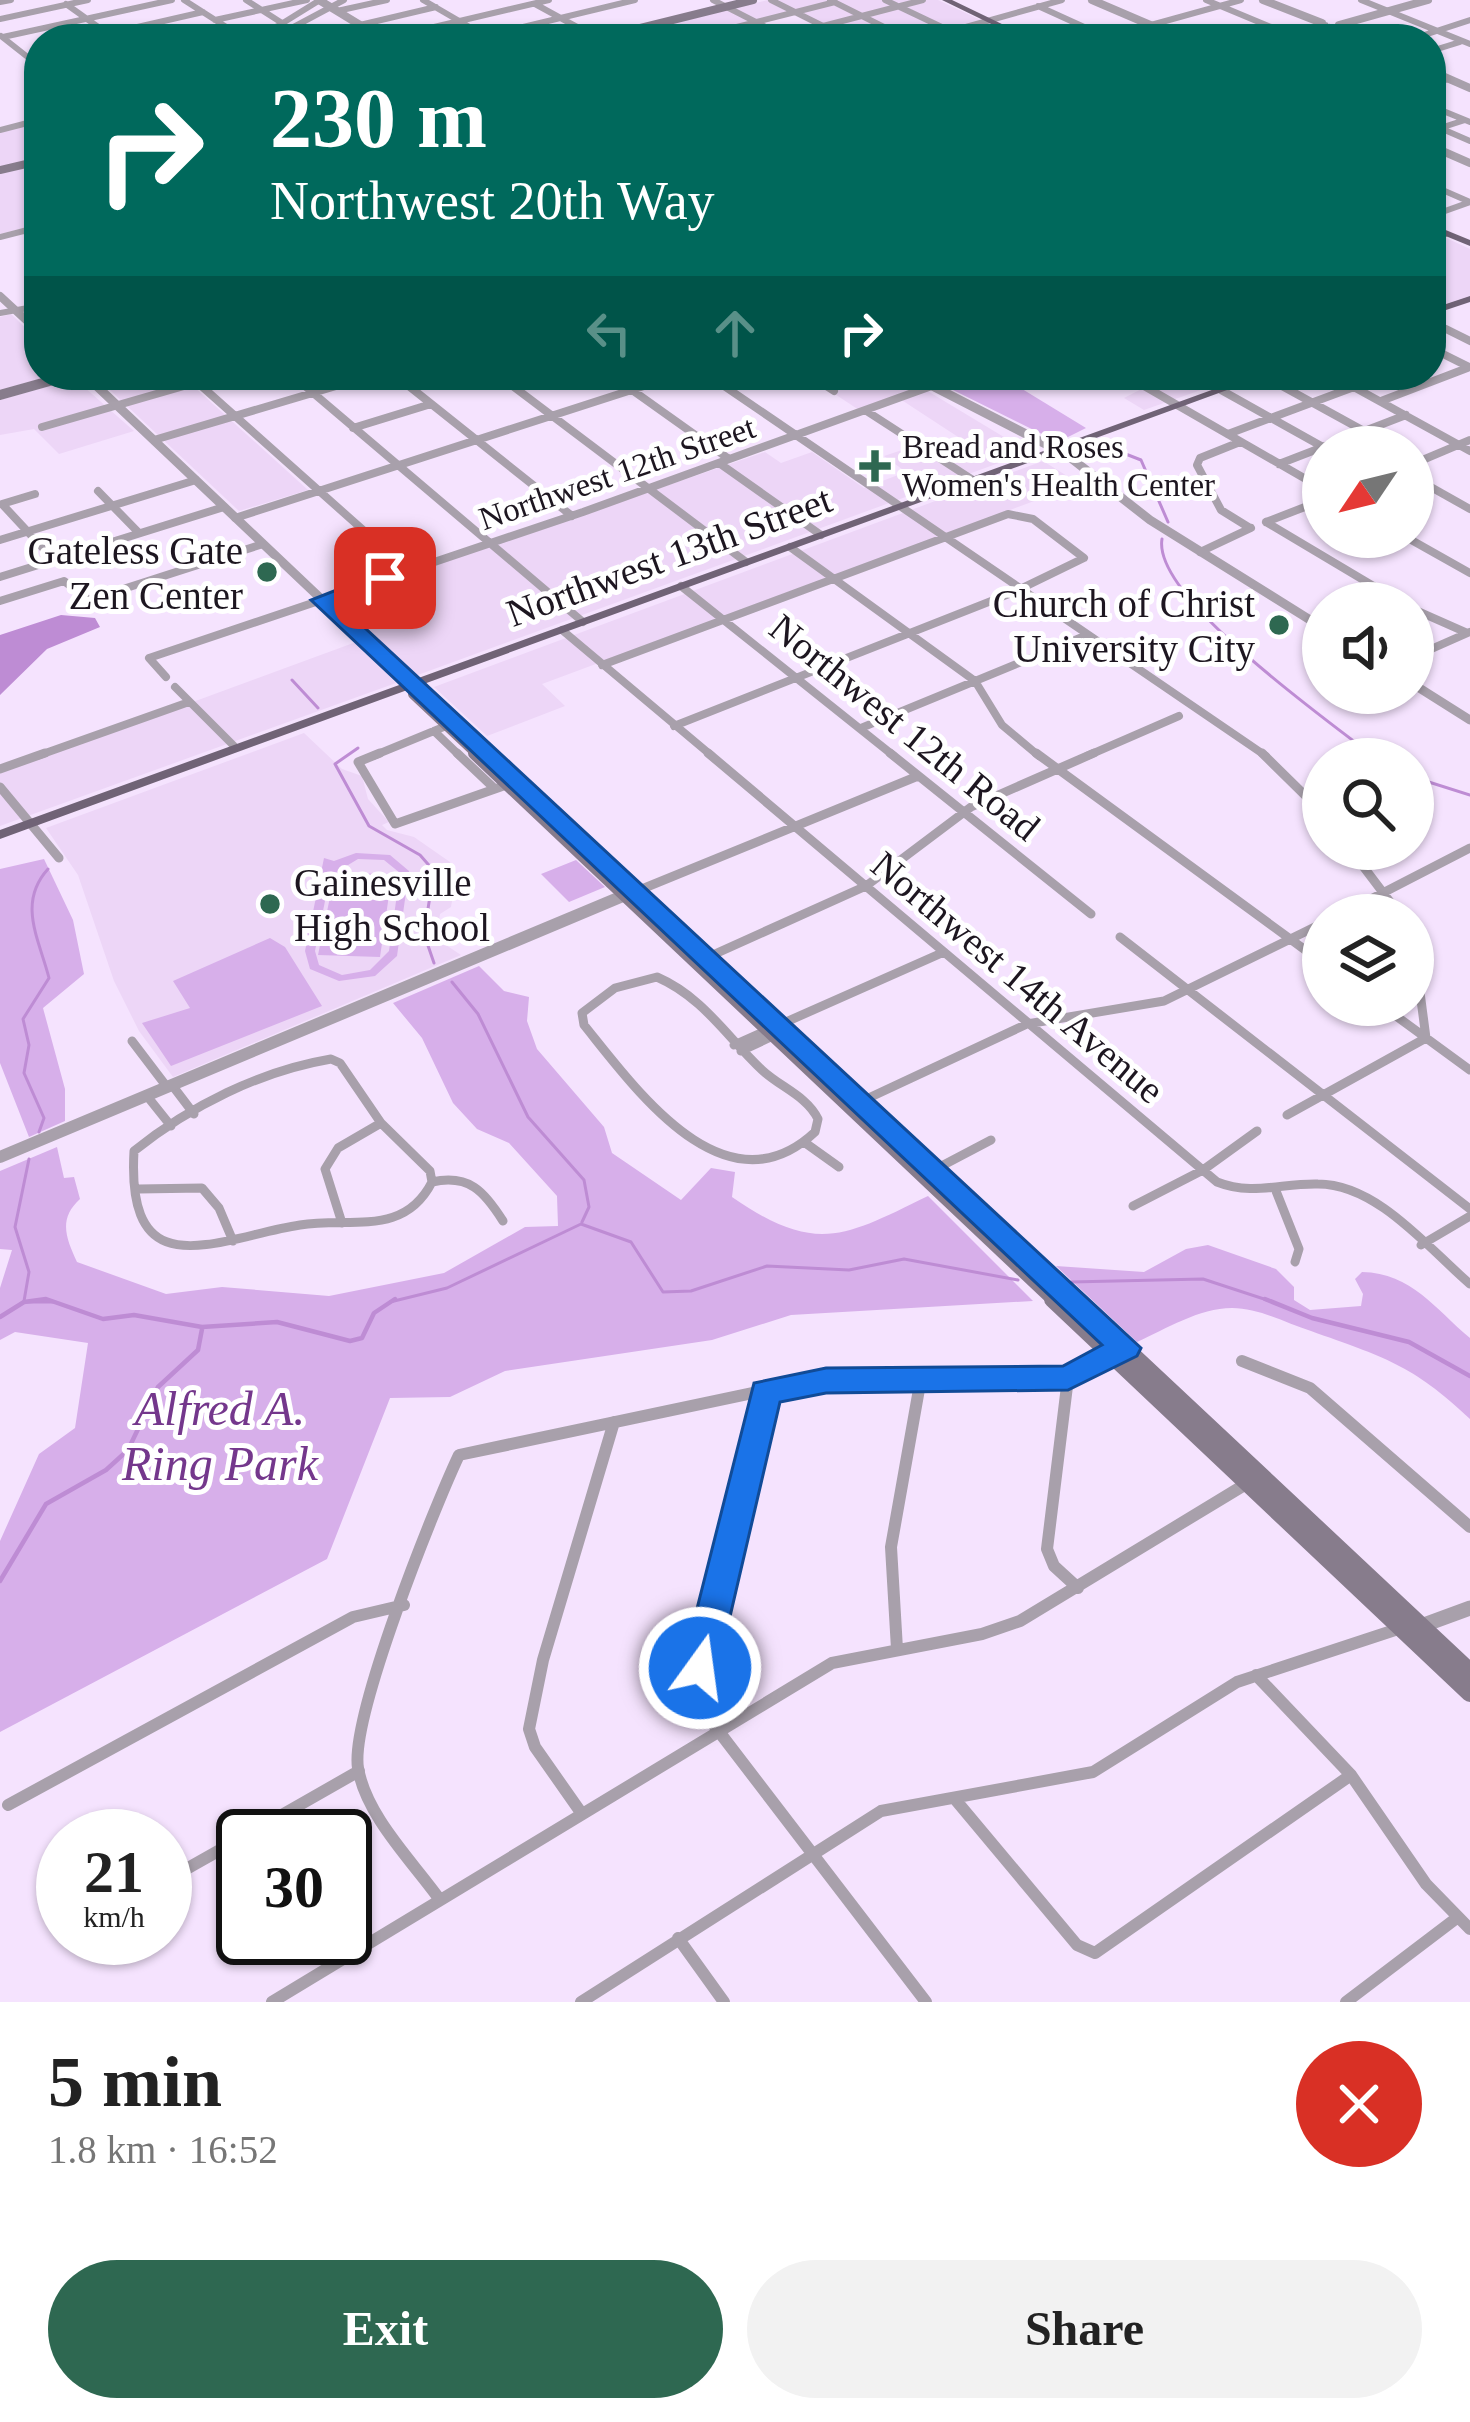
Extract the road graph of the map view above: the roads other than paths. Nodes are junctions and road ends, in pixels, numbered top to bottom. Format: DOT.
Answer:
graph roads {
  1 [pos="11,0"];
  2 [pos="88,0"];
  3 [pos="172,0"];
  4 [pos="184,0"];
  5 [pos="246,0"];
  6 [pos="307,0"];
  7 [pos="319,0"];
  8 [pos="344,0"];
  9 [pos="387,0"];
  10 [pos="423,0"];
  11 [pos="549,0"];
  12 [pos="634,0"];
  13 [pos="644,0"];
  14 [pos="713,0"];
  15 [pos="753,0"];
  16 [pos="771,0"];
  17 [pos="885,0"];
  18 [pos="923,0"];
  19 [pos="946,0"];
  20 [pos="1062,0"];
  21 [pos="1095,0"];
  22 [pos="1205,0"];
  23 [pos="1241,0"];
  24 [pos="1263,0"];
  25 [pos="1361,0"];
  26 [pos="1428,0"];
  27 [pos="832,1"];
  28 [pos="0,2"];
  29 [pos="64,2"];
  30 [pos="531,2"];
  31 [pos="898,6"];
  32 [pos="1038,6"];
  33 [pos="1220,6"];
  34 [pos="727,7"];
  35 [pos="436,8"];
  36 [pos="603,9"];
  37 [pos="261,10"];
  38 [pos="335,10"];
  39 [pos="1389,11"];
  40 [pos="795,12"];
  41 [pos="203,13"];
  42 [pos="863,16"];
  43 [pos="0,19"];
  44 [pos="87,19"];
  45 [pos="562,19"];
  46 [pos="215,20"];
  47 [pos="459,21"];
  48 [pos="990,21"];
  49 [pos="756,22"];
  50 [pos="282,23"];
  51 [pos="62,24"];
  52 [pos="94,24"];
  53 [pos="159,24"];
  54 [pos="220,24"];
  55 [pos="308,24"];
  56 [pos="358,24"];
  57 [pos="364,24"];
  58 [pos="446,24"];
  59 [pos="464,24"];
  60 [pos="540,24"];
  61 [pos="571,24"];
  62 [pos="658,24"];
  63 [pos="748,24"];
  64 [pos="760,24"];
  65 [pos="819,24"];
  66 [pos="831,24"];
  67 [pos="879,24"];
  68 [pos="935,24"];
  69 [pos="979,24"];
  70 [pos="996,24"];
  71 [pos="1078,24"];
  72 [pos="1150,24"];
  73 [pos="1156,24"];
  74 [pos="1263,24"];
  75 [pos="1328,24"];
  76 [pos="1336,24"];
  77 [pos="1422,24"];
  78 [pos="1,36"];
  79 [pos="23,53"];
  80 [pos="1447,79"];
  81 [pos="1470,89"];
  82 [pos="1446,233"];
  83 [pos="1470,244"];
  84 [pos="0,296"];
  85 [pos="24,308"];
  86 [pos="16,310"];
  87 [pos="0,313"];
  88 [pos="24,318"];
  89 [pos="1470,367"];
  90 [pos="1455,373"];
  91 [pos="1446,376"];
  92 [pos="1470,380"];
  93 [pos="100,390"];
  94 [pos="159,390"];
  95 [pos="206,390"];
  96 [pos="311,390"];
  97 [pos="321,390"];
  98 [pos="414,390"];
  99 [pos="519,390"];
  100 [pos="632,390"];
  101 [pos="730,390"];
  102 [pos="925,390"];
  103 [pos="939,390"];
  104 [pos="1152,390"];
  105 [pos="1221,390"];
  106 [pos="1289,390"];
  107 [pos="1346,390"];
  108 [pos="1360,390"];
  109 [pos="1410,390"];
  110 [pos="314,392"];
  111 [pos="1381,401"];
  112 [pos="1312,403"];
  113 [pos="431,404"];
  114 [pos="116,405"];
  115 [pos="1178,405"];
  116 [pos="868,412"];
  117 [pos="554,415"];
  118 [pos="1406,415"];
  119 [pos="235,417"];
  120 [pos="1272,418"];
  121 [pos="1355,426"];
  122 [pos="1377,426"];
  123 [pos="42,427"];
  124 [pos="352,428"];
  125 [pos="1228,434"];
  126 [pos="1302,435"];
  127 [pos="797,436"];
  128 [pos="154,440"];
  129 [pos="476,440"];
  130 [pos="1470,440"];
  131 [pos="1240,442"];
  132 [pos="1460,445"];
  133 [pos="1470,451"];
  134 [pos="1434,454"];
  135 [pos="1302,455"];
  136 [pos="730,460"];
  137 [pos="719,463"];
  138 [pos="1279,464"];
  139 [pos="398,466"];
  140 [pos="1302,477"];
  141 [pos="196,480"];
  142 [pos="973,480"];
  143 [pos="646,489"];
  144 [pos="1434,489"];
  145 [pos="98,491"];
  146 [pos="319,491"];
  147 [pos="35,494"];
  148 [pos="113,506"];
  149 [pos="900,506"];
  150 [pos="224,507"];
  151 [pos="1302,508"];
  152 [pos="1470,509"];
  153 [pos="572,516"];
  154 [pos="236,518"];
  155 [pos="1266,522"];
  156 [pos="1250,528"];
  157 [pos="26,532"];
  158 [pos="139,533"];
  159 [pos="821,535"];
  160 [pos="944,536"];
  161 [pos="0,540"];
  162 [pos="489,543"];
  163 [pos="262,544"];
  164 [pos="790,547"];
  165 [pos="1201,552"];
  166 [pos="1434,553"];
  167 [pos="54,560"];
  168 [pos="746,562"];
  169 [pos="408,571"];
  170 [pos="1470,573"];
  171 [pos="0,577"];
  172 [pos="832,578"];
  173 [pos="1367,582"];
  174 [pos="681,586"];
  175 [pos="1020,589"];
  176 [pos="322,600"];
  177 [pos="0,601"];
  178 [pos="1302,615"];
  179 [pos="1434,618"];
  180 [pos="722,619"];
  181 [pos="583,622"];
  182 [pos="562,630"];
  183 [pos="908,632"];
  184 [pos="1469,633"];
  185 [pos="1087,634"];
  186 [pos="1434,648"];
  187 [pos="602,664"];
  188 [pos="166,677"];
  189 [pos="796,677"];
  190 [pos="975,681"];
  191 [pos="412,685"];
  192 [pos="175,687"];
  193 [pos="1434,697"];
  194 [pos="189,702"];
  195 [pos="1179,716"];
  196 [pos="1470,719"];
  197 [pos="674,726"];
  198 [pos="292,728"];
  199 [pos="440,728"];
  200 [pos="861,728"];
  201 [pos="229,744"];
  202 [pos="0,769"];
  203 [pos="1056,770"];
  204 [pos="918,776"];
  205 [pos="167,778"];
  206 [pos="146,782"];
  207 [pos="508,785"];
  208 [pos="0,787"];
  209 [pos="1302,789"];
  210 [pos="966,812"];
  211 [pos="31,824"];
  212 [pos="793,827"];
  213 [pos="0,835"];
  214 [pos="1470,848"];
  215 [pos="59,858"];
  216 [pos="1366,870"];
  217 [pos="866,886"];
  218 [pos="631,893"];
  219 [pos="1383,893"];
  220 [pos="1091,914"];
  221 [pos="1302,934"];
  222 [pos="1120,937"];
  223 [pos="1291,939"];
  224 [pos="1302,947"];
  225 [pos="944,952"];
  226 [pos="702,959"];
  227 [pos="1190,990"];
  228 [pos="1027,1024"];
  229 [pos="1410,1026"];
  230 [pos="1424,1026"];
  231 [pos="775,1031"];
  232 [pos="1426,1038"];
  233 [pos="132,1040"];
  234 [pos="737,1048"];
  235 [pos="1470,1070"];
  236 [pos="170,1086"];
  237 [pos="1324,1095"];
  238 [pos="147,1096"];
  239 [pos="857,1104"];
  240 [pos="194,1114"];
  241 [pos="1287,1115"];
  242 [pos="381,1123"];
  243 [pos="171,1126"];
  244 [pos="1256,1131"];
  245 [pos="991,1140"];
  246 [pos="804,1142"];
  247 [pos="0,1157"];
  248 [pos="839,1167"];
  249 [pos="1203,1170"];
  250 [pos="929,1173"];
  251 [pos="432,1182"];
  252 [pos="139,1190"];
  253 [pos="1276,1191"];
  254 [pos="1133,1206"];
  255 [pos="1470,1213"];
  256 [pos="503,1222"];
  257 [pos="342,1223"];
  258 [pos="233,1241"];
  259 [pos="1421,1245"];
  260 [pos="1294,1262"];
  261 [pos="1470,1284"];
  262 [pos="1119,1351"];
  263 [pos="1242,1361"];
  264 [pos="921,1378"];
  265 [pos="1068,1378"];
  266 [pos="766,1392"];
  267 [pos="614,1422"];
  268 [pos="1254,1478"];
  269 [pos="1470,1527"];
  270 [pos="1078,1588"];
  271 [pos="404,1606"];
  272 [pos="1470,1608"];
  273 [pos="1412,1627"];
  274 [pos="897,1649"];
  275 [pos="1470,1672"];
  276 [pos="1256,1675"];
  277 [pos="1470,1693"];
  278 [pos="715,1732"];
  279 [pos="359,1771"];
  280 [pos="1351,1775"];
  281 [pos="954,1798"];
  282 [pos="8,1805"];
  283 [pos="292,1809"];
  284 [pos="582,1814"];
  285 [pos="810,1853"];
  286 [pos="440,1900"];
  287 [pos="1458,1917"];
  288 [pos="1470,1929"];
  289 [pos="678,1939"];
  290 [pos="272,2002"];
  291 [pos="580,2002"];
  292 [pos="724,2002"];
  293 [pos="926,2002"];
  294 [pos="1346,2002"];
  1 -- 28 [label="street"];
  2 -- 29 [label="street"];
  3 -- 44 [label="street"];
  4 -- 41 [label="street"];
  5 -- 37 [label="street"];
  6 -- 37 [label="street"];
  7 -- 38 [label="street"];
  7 -- 50 [label="street"];
  8 -- 38 [label="street"];
  9 -- 38 [label="street"];
  10 -- 35 [label="street"];
  11 -- 30 [label="street"];
  12 -- 36 [label="street"];
  13 -- 36 [label="street"];
  14 -- 34 [label="street"];
  15 -- 34 [label="main road"];
  16 -- 40 [label="street"];
  17 -- 31 [label="street"];
  18 -- 31 [label="street"];
  19 -- 48 [label="main road"];
  20 -- 32 [label="street"];
  21 -- 72 [label="street"];
  22 -- 33 [label="street"];
  23 -- 33 [label="street"];
  24 -- 75 [label="street"];
  25 -- 39 [label="street"];
  26 -- 39 [label="street"];
  27 -- 40 [label="street"];
  27 -- 42 [label="street"];
  29 -- 43 [label="street"];
  29 -- 44 [label="street"];
  30 -- 45 [label="street"];
  30 -- 47 [label="street"];
  31 -- 42 [label="street"];
  31 -- 68 [label="street"];
  32 -- 48 [label="street"];
  32 -- 71 [label="street"];
  33 -- 73 [label="street"];
  33 -- 74 [label="street"];
  34 -- 49 [label="street"];
  34 -- 62 [label="main road"];
  35 -- 47 [label="street"];
  35 -- 57 [label="street"];
  36 -- 45 [label="street"];
  37 -- 46 [label="street"];
  37 -- 50 [label="street"];
  38 -- 55 [label="street"];
  38 -- 56 [label="street"];
  39 -- 76 [label="street"];
  39 -- 77 [label="street"];
  40 -- 49 [label="street"];
  40 -- 65 [label="street"];
  41 -- 46 [label="street"];
  41 -- 53 [label="street"];
  42 -- 66 [label="street"];
  42 -- 67 [label="street"];
  44 -- 51 [label="street"];
  44 -- 52 [label="street"];
  45 -- 60 [label="street"];
  45 -- 61 [label="street"];
  46 -- 54 [label="street"];
  47 -- 58 [label="street"];
  47 -- 59 [label="street"];
  48 -- 69 [label="street"];
  48 -- 70 [label="main road"];
  49 -- 63 [label="street"];
  49 -- 64 [label="street"];
  78 -- 79 [label="street"];
  80 -- 81 [label="street"];
  82 -- 83 [label="main road"];
  84 -- 86 [label="street"];
  85 -- 86 [label="street"];
  86 -- 87 [label="street"];
  86 -- 88 [label="street"];
  89 -- 90 [label="street"];
  90 -- 91 [label="street"];
  90 -- 92 [label="street"];
  93 -- 114 [label="street"];
  94 -- 114 [label="street"];
  95 -- 119 [label="street"];
  96 -- 110 [label="street"];
  97 -- 110 [label="street"];
  98 -- 113 [label="street"];
  99 -- 117 [label="street"];
  100 -- 117 [label="street"];
  100 -- 136 [label="street"];
  101 -- 127 [label="street"];
  102 -- 116 [label="street, Northwest 12th Street"];
  103 -- 165 [label="street"];
  104 -- 115 [label="street"];
  105 -- 115 [label="main road, Northwest 13th Street"];
  105 -- 120 [label="street"];
  106 -- 112 [label="street"];
  107 -- 112 [label="street"];
  108 -- 111 [label="street"];
  109 -- 111 [label="street"];
  110 -- 119 [label="street"];
  110 -- 124 [label="street"];
  111 -- 118 [label="street"];
  112 -- 120 [label="street"];
  112 -- 121 [label="street"];
  113 -- 124 [label="street"];
  113 -- 129 [label="street"];
  114 -- 123 [label="street"];
  114 -- 128 [label="street"];
  115 -- 125 [label="street"];
  115 -- 142 [label="main road, Northwest 13th Street"];
  116 -- 127 [label="street, Northwest 12th Street"];
  116 -- 142 [label="street"];
  117 -- 129 [label="street"];
  117 -- 143 [label="street"];
  118 -- 122 [label="street"];
  118 -- 132 [label="street"];
  119 -- 128 [label="street"];
  119 -- 146 [label="street"];
  120 -- 125 [label="street"];
  120 -- 126 [label="street"];
  124 -- 139 [label="street"];
  125 -- 131 [label="street"];
  127 -- 136 [label="street, Northwest 12th Street"];
  127 -- 149 [label="street"];
  128 -- 141 [label="street"];
  129 -- 139 [label="street"];
  129 -- 153 [label="street"];
  130 -- 132 [label="street"];
  131 -- 138 [label="street"];
  131 -- 156 [label="street"];
  132 -- 133 [label="street"];
  132 -- 134 [label="street"];
  135 -- 138 [label="street"];
  136 -- 137 [label="street, Northwest 12th Street"];
  137 -- 143 [label="street, Northwest 12th Street"];
  137 -- 159 [label="street"];
  138 -- 140 [label="street"];
  139 -- 146 [label="street"];
  139 -- 162 [label="street"];
  141 -- 148 [label="street"];
  141 -- 150 [label="street"];
  142 -- 149 [label="main road, Northwest 13th Street"];
  143 -- 153 [label="street, Northwest 12th Street"];
  143 -- 168 [label="street"];
  144 -- 152 [label="street"];
  145 -- 148 [label="street"];
  146 -- 154 [label="street"];
  146 -- 169 [label="street"];
  147 -- 157 [label="street"];
  148 -- 157 [label="street"];
  148 -- 158 [label="street"];
  149 -- 159 [label="main road, Northwest 13th Street"];
  149 -- 160 [label="street"];
  150 -- 154 [label="street"];
  150 -- 158 [label="street"];
  151 -- 155 [label="street"];
  153 -- 162 [label="street, Northwest 12th Street"];
  154 -- 163 [label="street"];
  155 -- 156 [label="street"];
  155 -- 173 [label="street"];
  156 -- 165 [label="street"];
  157 -- 161 [label="street"];
  157 -- 167 [label="street"];
  158 -- 167 [label="street"];
  159 -- 164 [label="main road, Northwest 13th Street"];
  160 -- 172 [label="street"];
  160 -- 175 [label="street"];
  160 -- 175 [label="street"];
  162 -- 169 [label="street, Northwest 12th Street"];
  162 -- 181 [label="street"];
  163 -- 176 [label="street"];
  163 -- 177 [label="street"];
  164 -- 168 [label="main road, Northwest 13th Street"];
  164 -- 172 [label="street"];
  165 -- 178 [label="street"];
  166 -- 170 [label="street"];
  167 -- 171 [label="street"];
  168 -- 174 [label="main road, Northwest 13th Street"];
  169 -- 176 [label="street, Northwest 12th Street"];
  172 -- 180 [label="street"];
  172 -- 183 [label="street"];
  174 -- 180 [label="street, Northwest 12th Road"];
  174 -- 181 [label="main road, Northwest 13th Street"];
  175 -- 183 [label="street"];
  175 -- 185 [label="street"];
  176 -- 188 [label="street, Northwest 12th Street"];
  176 -- 191 [label="street"];
  179 -- 184 [label="street"];
  180 -- 187 [label="street"];
  180 -- 189 [label="street, Northwest 12th Road"];
  181 -- 182 [label="main road, Northwest 13th Street"];
  182 -- 187 [label="street, Northwest 14th Avenue"];
  182 -- 191 [label="main road, Northwest 13th Street"];
  183 -- 189 [label="street"];
  183 -- 190 [label="street"];
  184 -- 186 [label="street"];
  185 -- 190 [label="street"];
  185 -- 209 [label="street"];
  187 -- 197 [label="street, Northwest 14th Avenue"];
  189 -- 197 [label="street"];
  189 -- 200 [label="street, Northwest 12th Road"];
  190 -- 200 [label="street"];
  190 -- 203 [label="street"];
  191 -- 198 [label="main road, Northwest 13th Street"];
  191 -- 199 [label="main road"];
  191 -- 207 [label="main road"];
  192 -- 194 [label="street"];
  193 -- 196 [label="street"];
  194 -- 201 [label="street"];
  194 -- 202 [label="street"];
  195 -- 203 [label="street"];
  197 -- 212 [label="street, Northwest 14th Avenue"];
  198 -- 201 [label="main road, Northwest 13th Street"];
  198 -- 205 [label="main road, Northwest 13th Street"];
  199 -- 207 [label="main road"];
  199 -- 207 [label="street"];
  200 -- 204 [label="street, Northwest 12th Road"];
  201 -- 205 [label="main road"];
  201 -- 206 [label="main road, Northwest 13th Street"];
  203 -- 210 [label="street"];
  203 -- 223 [label="street"];
  204 -- 210 [label="street, Northwest 12th Road"];
  204 -- 212 [label="street"];
  205 -- 206 [label="main road, Northwest 13th Street"];
  206 -- 211 [label="main road, Northwest 13th Street"];
  207 -- 218 [label="main road"];
  208 -- 211 [label="street"];
  210 -- 217 [label="street"];
  210 -- 220 [label="street, Northwest 12th Road"];
  211 -- 213 [label="main road, Northwest 13th Street"];
  211 -- 215 [label="street"];
  212 -- 217 [label="street, Northwest 14th Avenue"];
  212 -- 218 [label="street"];
  214 -- 219 [label="street"];
  216 -- 219 [label="street"];
  217 -- 225 [label="street, Northwest 14th Avenue"];
  217 -- 226 [label="street"];
  218 -- 226 [label="main road"];
  218 -- 236 [label="street"];
  221 -- 223 [label="street"];
  222 -- 227 [label="street"];
  223 -- 224 [label="street"];
  223 -- 227 [label="street"];
  225 -- 228 [label="street, Northwest 14th Avenue"];
  225 -- 231 [label="street"];
  226 -- 231 [label="main road"];
  227 -- 228 [label="street"];
  227 -- 237 [label="street"];
  228 -- 239 [label="street"];
  228 -- 249 [label="street, Northwest 14th Avenue"];
  229 -- 232 [label="street"];
  230 -- 232 [label="street"];
  231 -- 234 [label="street"];
  231 -- 239 [label="main road"];
  232 -- 235 [label="street"];
  232 -- 237 [label="street"];
  233 -- 236 [label="street"];
  234 -- 246 [label="street"];
  234 -- 246 [label="street"];
  236 -- 238 [label="street"];
  236 -- 240 [label="street"];
  237 -- 241 [label="street"];
  237 -- 255 [label="street"];
  238 -- 243 [label="street"];
  238 -- 247 [label="street"];
  239 -- 250 [label="main road"];
  240 -- 242 [label="street"];
  240 -- 243 [label="street"];
  242 -- 251 [label="street"];
  242 -- 257 [label="street"];
  243 -- 252 [label="street"];
  244 -- 249 [label="street"];
  245 -- 250 [label="street"];
  246 -- 248 [label="street"];
  249 -- 253 [label="street, Northwest 14th Avenue"];
  249 -- 254 [label="street"];
  250 -- 262 [label="main road"];
  251 -- 256 [label="street"];
  251 -- 257 [label="street"];
  252 -- 258 [label="street"];
  252 -- 258 [label="street"];
  253 -- 259 [label="street, Northwest 14th Avenue"];
  253 -- 260 [label="street"];
  255 -- 259 [label="street"];
  257 -- 258 [label="street"];
  259 -- 261 [label="street, Northwest 14th Avenue"];
  262 -- 265 [label="street"];
  262 -- 268 [label="main road"];
  263 -- 269 [label="street"];
  264 -- 265 [label="street"];
  264 -- 266 [label="street"];
  264 -- 274 [label="street"];
  265 -- 270 [label="street"];
  266 -- 267 [label="street"];
  266 -- 278 [label="street"];
  267 -- 271 [label="street"];
  267 -- 284 [label="street"];
  268 -- 270 [label="street"];
  268 -- 273 [label="main road"];
  270 -- 274 [label="street"];
  271 -- 279 [label="street"];
  271 -- 282 [label="street"];
  272 -- 273 [label="street"];
  273 -- 275 [label="main road"];
  273 -- 276 [label="street"];
  273 -- 277 [label="main road"];
  274 -- 278 [label="street"];
  276 -- 280 [label="street"];
  276 -- 281 [label="street"];
  278 -- 284 [label="street"];
  278 -- 285 [label="street"];
  279 -- 283 [label="street"];
  279 -- 286 [label="street"];
  280 -- 281 [label="street"];
  280 -- 287 [label="street"];
  281 -- 285 [label="street"];
  284 -- 286 [label="street"];
  285 -- 289 [label="street"];
  285 -- 293 [label="street"];
  286 -- 290 [label="street"];
  287 -- 288 [label="street"];
  287 -- 294 [label="street"];
  289 -- 291 [label="street"];
  289 -- 292 [label="street"];
}
